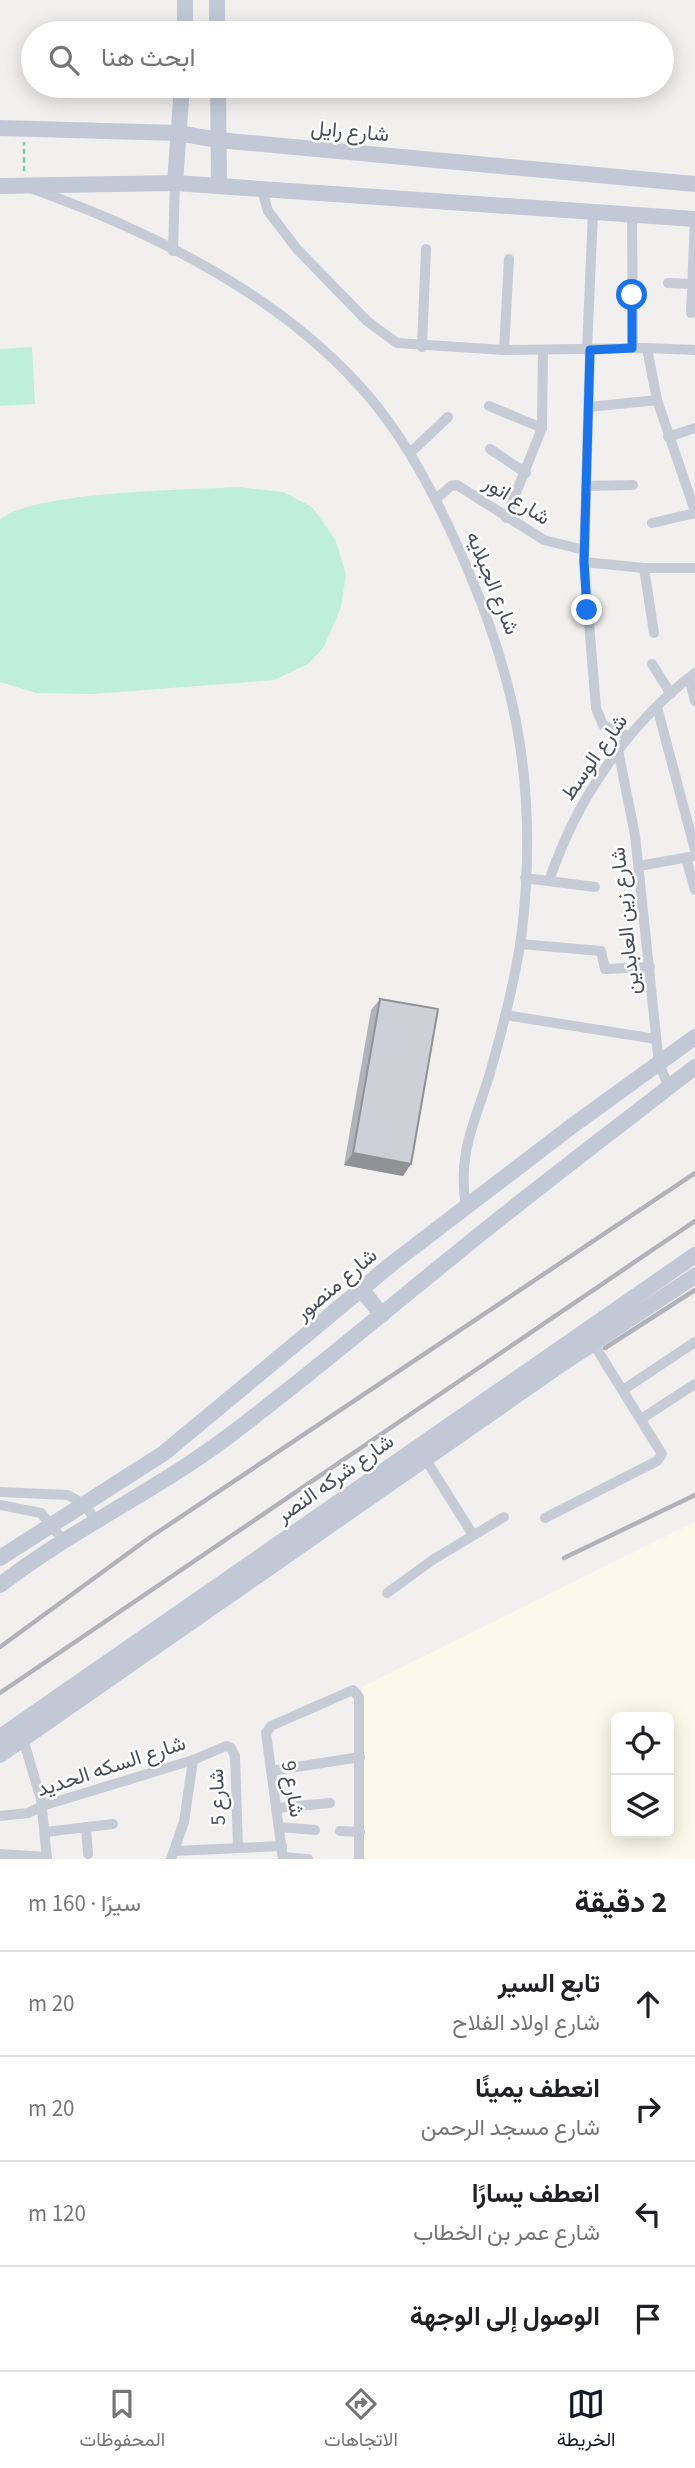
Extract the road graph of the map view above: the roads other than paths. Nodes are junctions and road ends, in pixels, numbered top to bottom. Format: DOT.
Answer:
graph roads {
  1 [pos="185,0"];
  2 [pos="217,0"];
  3 [pos="185,21"];
  4 [pos="217,21"];
  5 [pos="181,98"];
  6 [pos="218,98"];
  7 [pos="0,128"];
  8 [pos="178,133"];
  9 [pos="218,140"];
  10 [pos="175,183"];
  11 [pos="695,184"];
  12 [pos="219,185"];
  13 [pos="0,186"];
  14 [pos="23,186"];
  15 [pos="261,187"];
  16 [pos="593,212"];
  17 [pos="632,214"];
  18 [pos="695,219"];
  19 [pos="426,249"];
  20 [pos="173,251"];
  21 [pos="509,260"];
  22 [pos="668,283"];
  23 [pos="693,288"];
  24 [pos="691,313"];
  25 [pos="422,347"];
  26 [pos="632,348"];
  27 [pos="647,348"];
  28 [pos="505,350"];
  29 [pos="543,350"];
  30 [pos="588,350"];
  31 [pos="695,350"];
  32 [pos="657,400"];
  33 [pos="489,406"];
  34 [pos="589,407"];
  35 [pos="448,417"];
  36 [pos="541,428"];
  37 [pos="695,428"];
  38 [pos="668,437"];
  39 [pos="491,449"];
  40 [pos="410,453"];
  41 [pos="526,473"];
  42 [pos="586,485"];
  43 [pos="633,485"];
  44 [pos="436,499"];
  45 [pos="694,508"];
  46 [pos="506,518"];
  47 [pos="652,523"];
  48 [pos="584,550"];
  49 [pos="584,562"];
  50 [pos="644,568"];
  51 [pos="695,568"];
  52 [pos="654,633"];
  53 [pos="652,664"];
  54 [pos="692,675"];
  55 [pos="671,694"];
  56 [pos="695,701"];
  57 [pos="657,707"];
  58 [pos="628,736"];
  59 [pos="618,750"];
  60 [pos="692,855"];
  61 [pos="639,866"];
  62 [pos="525,878"];
  63 [pos="549,881"];
  64 [pos="595,887"];
  65 [pos="695,890"];
  66 [pos="520,944"];
  67 [pos="650,967"];
  68 [pos="505,1015"];
  69 [pos="695,1037"];
  70 [pos="656,1039"];
  71 [pos="659,1064"];
  72 [pos="695,1067"];
  73 [pos="669,1087"];
  74 [pos="466,1206"];
  75 [pos="695,1255"];
  76 [pos="695,1276"];
  77 [pos="361,1289"];
  78 [pos="382,1315"];
  79 [pos="695,1342"];
  80 [pos="593,1343"];
  81 [pos="695,1384"];
  82 [pos="622,1390"];
  83 [pos="641,1419"];
  84 [pos="426,1460"];
  85 [pos="0,1492"];
  86 [pos="84,1504"];
  87 [pos="0,1505"];
  88 [pos="504,1517"];
  89 [pos="545,1518"];
  90 [pos="97,1522"];
  91 [pos="52,1523"];
  92 [pos="473,1535"];
  93 [pos="64,1541"];
  94 [pos="0,1558"];
  95 [pos="0,1585"];
  96 [pos="387,1593"];
  97 [pos="0,1737"];
  98 [pos="23,1739"];
  99 [pos="231,1748"];
  100 [pos="0,1755"];
  101 [pos="360,1757"];
  102 [pos="193,1760"];
  103 [pos="271,1771"];
  104 [pos="330,1803"];
  105 [pos="42,1806"];
  106 [pos="276,1808"];
  107 [pos="0,1816"];
  108 [pos="113,1824"];
  109 [pos="86,1827"];
  110 [pos="279,1828"];
  111 [pos="315,1830"];
  112 [pos="340,1831"];
  113 [pos="45,1832"];
  114 [pos="360,1832"];
  115 [pos="260,1847"];
  116 [pos="229,1851"];
  117 [pos="0,1854"];
  118 [pos="88,1854"];
  119 [pos="283,1854"];
  120 [pos="173,1855"];
  121 [pos="47,1858"];
  122 [pos="258,1859"];
  123 [pos="307,1859"];
  124 [pos="359,1859"];
  1 -- 3 [label="street"];
  2 -- 4 [label="street"];
  5 -- 8 [label="street"];
  6 -- 9 [label="street"];
  7 -- 8 [label="street, شارع رايل"];
  8 -- 9 [label="street, شارع رايل"];
  8 -- 10 [label="street"];
  9 -- 11 [label="street, شارع رايل"];
  9 -- 12 [label="street"];
  10 -- 12 [label="street"];
  10 -- 14 [label="street"];
  10 -- 20 [label="street"];
  12 -- 15 [label="street"];
  13 -- 14 [label="street"];
  14 -- 20 [label="street, شارع الجبلايه"];
  15 -- 16 [label="street"];
  15 -- 25 [label="street"];
  16 -- 17 [label="street"];
  16 -- 30 [label="street"];
  17 -- 18 [label="street"];
  17 -- 26 [label="street"];
  18 -- 23 [label="street"];
  19 -- 25 [label="street"];
  20 -- 40 [label="street, شارع الجبلايه"];
  21 -- 28 [label="street"];
  22 -- 23 [label="street"];
  23 -- 24 [label="street"];
  25 -- 28 [label="street"];
  26 -- 27 [label="street"];
  26 -- 30 [label="street"];
  27 -- 31 [label="street"];
  27 -- 32 [label="street"];
  28 -- 29 [label="street"];
  29 -- 30 [label="street"];
  29 -- 36 [label="street"];
  30 -- 34 [label="street"];
  32 -- 34 [label="street"];
  32 -- 38 [label="street"];
  33 -- 36 [label="street"];
  34 -- 42 [label="street"];
  35 -- 40 [label="street"];
  36 -- 41 [label="street"];
  37 -- 38 [label="street"];
  38 -- 45 [label="street"];
  39 -- 41 [label="street"];
  40 -- 44 [label="street, شارع الجبلايه"];
  41 -- 46 [label="street"];
  42 -- 43 [label="street"];
  42 -- 48 [label="street"];
  44 -- 46 [label="street, شارع انور"];
  44 -- 62 [label="street, شارع الجبلايه"];
  45 -- 47 [label="street"];
  46 -- 48 [label="street, شارع انور"];
  48 -- 49 [label="street"];
  49 -- 50 [label="street"];
  49 -- 58 [label="street"];
  50 -- 51 [label="street"];
  50 -- 52 [label="street"];
  53 -- 55 [label="street"];
  54 -- 55 [label="street, شارع الوسط"];
  54 -- 56 [label="street"];
  55 -- 57 [label="street, شارع الوسط"];
  57 -- 58 [label="street, شارع الوسط"];
  57 -- 60 [label="street"];
  58 -- 59 [label="street, شارع الوسط"];
  59 -- 61 [label="street, شارع زين العابدين"];
  59 -- 63 [label="street, شارع الوسط"];
  60 -- 61 [label="street"];
  60 -- 65 [label="street"];
  61 -- 67 [label="street, شارع زين العابدين"];
  62 -- 63 [label="street"];
  62 -- 66 [label="street, شارع الجبلايه"];
  63 -- 64 [label="street"];
  66 -- 67 [label="street"];
  66 -- 68 [label="street, شارع الجبلايه"];
  67 -- 70 [label="street, شارع زين العابدين"];
  68 -- 70 [label="street"];
  68 -- 74 [label="street, شارع الجبلايه"];
  69 -- 71 [label="street, شارع منصور"];
  70 -- 71 [label="street, شارع زين العابدين"];
  71 -- 73 [label="street, شارع زين العابدين"];
  71 -- 74 [label="street, شارع منصور"];
  72 -- 73 [label="street"];
  73 -- 78 [label="street"];
  74 -- 77 [label="street, شارع منصور"];
  75 -- 97 [label="street, شارع شركه النصر"];
  76 -- 80 [label="street, شارع شركه النصر"];
  77 -- 78 [label="street"];
  77 -- 86 [label="street, شارع منصور"];
  78 -- 90 [label="street"];
  79 -- 82 [label="street"];
  80 -- 82 [label="street"];
  80 -- 84 [label="street, شارع شركه النصر"];
  81 -- 83 [label="street"];
  82 -- 83 [label="street"];
  83 -- 89 [label="street"];
  84 -- 92 [label="street"];
  84 -- 98 [label="street, شارع شركه النصر"];
  85 -- 86 [label="street"];
  86 -- 90 [label="street"];
  86 -- 91 [label="street, شارع منصور"];
  87 -- 91 [label="street"];
  88 -- 92 [label="street"];
  90 -- 93 [label="street"];
  91 -- 93 [label="street"];
  91 -- 94 [label="street, شارع منصور"];
  92 -- 96 [label="street"];
  93 -- 95 [label="street"];
  98 -- 100 [label="street, شارع شركه النصر"];
  98 -- 105 [label="street"];
  99 -- 102 [label="street, شارع السكه الحديد"];
  99 -- 116 [label="street, شارع 5"];
  101 -- 103 [label="street"];
  101 -- 103 [label="street, شارع 9"];
  101 -- 114 [label="street"];
  102 -- 105 [label="street, شارع السكه الحديد"];
  102 -- 120 [label="street"];
  103 -- 106 [label="street, شارع 9"];
  104 -- 106 [label="street"];
  105 -- 107 [label="street, شارع السكه الحديد"];
  105 -- 113 [label="street"];
  106 -- 110 [label="street, شارع 9"];
  108 -- 109 [label="street"];
  109 -- 113 [label="street"];
  109 -- 118 [label="street"];
  110 -- 111 [label="street"];
  110 -- 119 [label="street, شارع 9"];
  112 -- 114 [label="street"];
  113 -- 121 [label="street"];
  114 -- 124 [label="street"];
  115 -- 116 [label="street"];
  115 -- 119 [label="street"];
  115 -- 122 [label="street"];
  116 -- 120 [label="street"];
  117 -- 121 [label="street"];
  119 -- 123 [label="street"];
}
